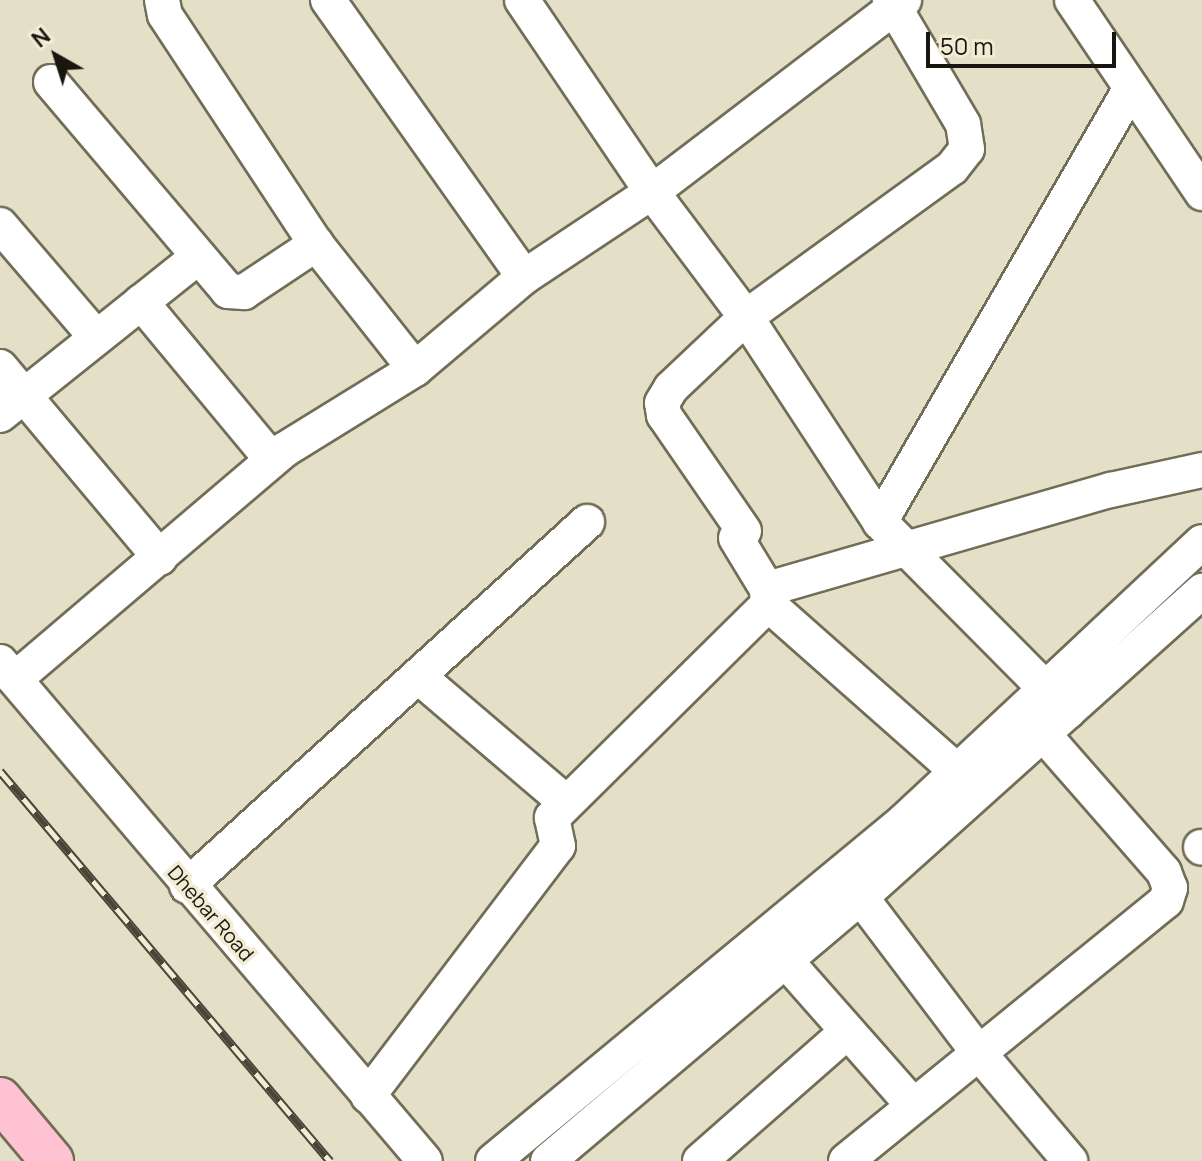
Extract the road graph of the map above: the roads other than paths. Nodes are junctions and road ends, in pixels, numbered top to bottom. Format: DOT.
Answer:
graph roads {
  1 [pos="162,0"];
  2 [pos="328,0"];
  3 [pos="522,0"];
  4 [pos="1072,0"];
  5 [pos="1101,0"];
  6 [pos="896,2"];
  7 [pos="51,82"];
  8 [pos="1131,88"];
  9 [pos="1202,154"];
  10 [pos="652,192"];
  11 [pos="1202,193"];
  12 [pos="0,225"];
  13 [pos="316,244"];
  14 [pos="198,257"];
  15 [pos="524,277"];
  16 [pos="141,302"];
  17 [pos="746,317"];
  18 [pos="96,337"];
  19 [pos="0,367"];
  20 [pos="415,369"];
  21 [pos="13,404"];
  22 [pos="272,460"];
  23 [pos="1202,470"];
  24 [pos="587,522"];
  25 [pos="880,522"];
  26 [pos="1202,542"];
  27 [pos="907,549"];
  28 [pos="160,558"];
  29 [pos="1202,591"];
  30 [pos="768,596"];
  31 [pos="7,671"];
  32 [pos="418,676"];
  33 [pos="1046,712"];
  34 [pos="958,772"];
  35 [pos="556,794"];
  36 [pos="839,871"];
  37 [pos="187,886"];
  38 [pos="862,896"];
  39 [pos="785,960"];
  40 [pos="847,1032"];
  41 [pos="978,1052"];
  42 [pos="368,1096"];
  43 [pos="0,1099"];
  44 [pos="913,1105"];
  45 [pos="0,1142"];
  46 [pos="15,1161"];
  47 [pos="52,1161"];
  48 [pos="425,1161"];
  49 [pos="493,1161"];
  50 [pos="548,1161"];
  51 [pos="700,1161"];
  52 [pos="846,1161"];
  53 [pos="1070,1161"];
  1 -- 13 [label="street"];
  2 -- 15 [label="street"];
  3 -- 10 [label="street"];
  4 -- 8 [label="street"];
  5 -- 9 [label="street"];
  6 -- 10 [label="street"];
  6 -- 17 [label="street"];
  7 -- 14 [label="street"];
  8 -- 11 [label="street"];
  8 -- 25 [label="street"];
  10 -- 15 [label="street"];
  10 -- 17 [label="street"];
  12 -- 18 [label="street"];
  13 -- 14 [label="street"];
  13 -- 20 [label="street"];
  14 -- 16 [label="street"];
  15 -- 20 [label="street"];
  16 -- 18 [label="street"];
  16 -- 22 [label="street"];
  17 -- 25 [label="street"];
  17 -- 30 [label="street"];
  18 -- 21 [label="street"];
  19 -- 21 [label="street"];
  20 -- 22 [label="street"];
  21 -- 28 [label="street"];
  22 -- 28 [label="street"];
  23 -- 27 [label="street"];
  24 -- 32 [label="street"];
  25 -- 27 [label="street"];
  26 -- 33 [label="street"];
  27 -- 30 [label="street"];
  27 -- 33 [label="street"];
  28 -- 31 [label="street"];
  29 -- 33 [label="street"];
  30 -- 34 [label="street"];
  30 -- 42 [label="street"];
  31 -- 37 [label="street, Dhebar Road"];
  32 -- 35 [label="street"];
  32 -- 37 [label="street"];
  33 -- 34 [label="street"];
  33 -- 38 [label="street"];
  33 -- 41 [label="street"];
  34 -- 36 [label="street"];
  36 -- 38 [label="street"];
  36 -- 49 [label="street"];
  37 -- 42 [label="street, Dhebar Road"];
  38 -- 39 [label="street"];
  38 -- 41 [label="street"];
  39 -- 40 [label="street"];
  39 -- 50 [label="street"];
  40 -- 44 [label="street"];
  40 -- 51 [label="street"];
  41 -- 44 [label="street"];
  41 -- 53 [label="street"];
  42 -- 48 [label="street, Dhebar Road"];
  43 -- 47 [label="main road"];
  44 -- 52 [label="street"];
  45 -- 46 [label="main road"];
}
